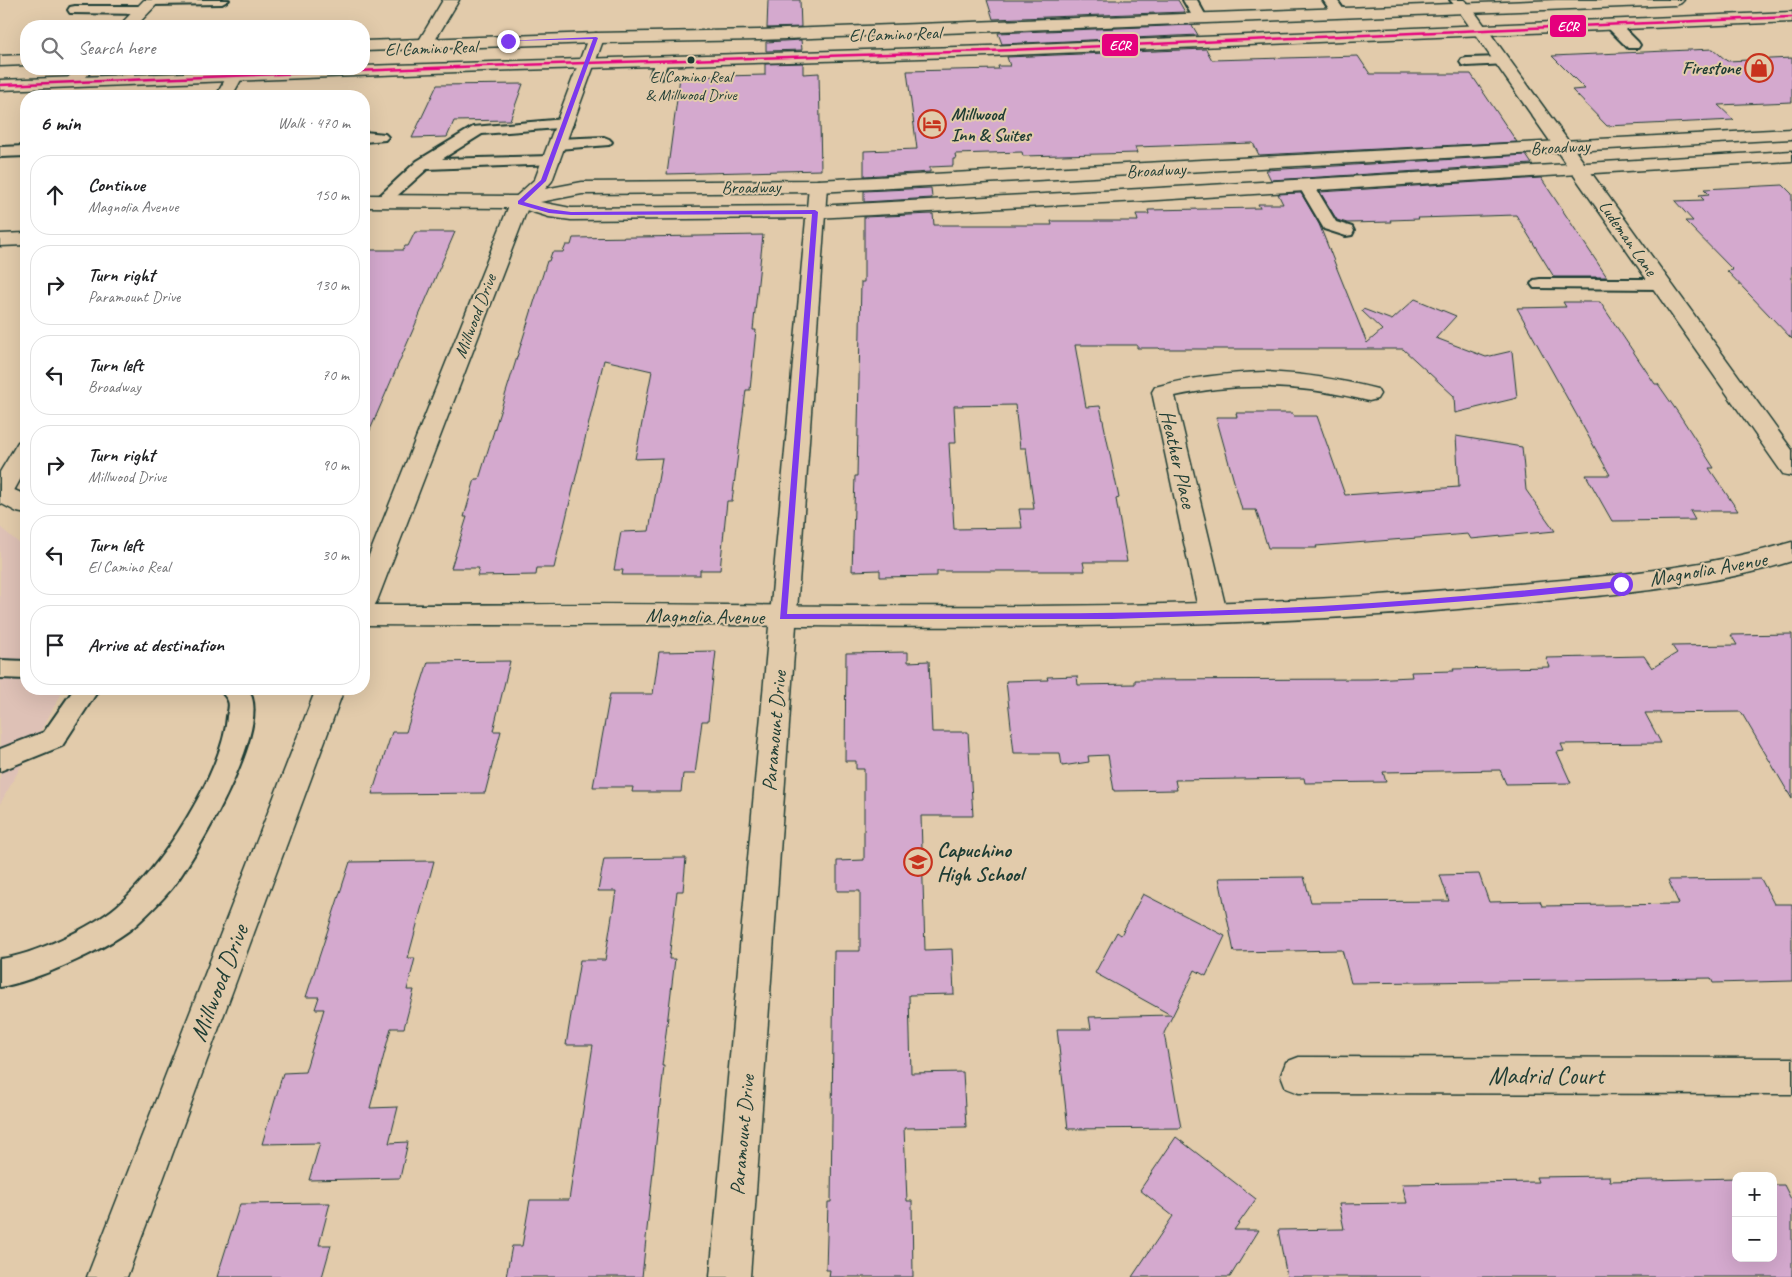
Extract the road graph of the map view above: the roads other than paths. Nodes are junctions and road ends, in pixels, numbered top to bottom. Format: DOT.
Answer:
graph roads {
  1 [pos="222,0"];
  2 [pos="451,0"];
  3 [pos="1190,0"];
  4 [pos="1656,0"];
  5 [pos="1676,0"];
  6 [pos="149,4"];
  7 [pos="1460,4"];
  8 [pos="1335,6"];
  9 [pos="75,10"];
  10 [pos="1792,17"];
  11 [pos="1200,18"];
  12 [pos="133,20"];
  13 [pos="1612,24"];
  14 [pos="1481,31"];
  15 [pos="596,38"];
  16 [pos="425,44"];
  17 [pos="1633,45"];
  18 [pos="370,46"];
  19 [pos="20,60"];
  20 [pos="0,61"];
  21 [pos="1502,61"];
  22 [pos="587,62"];
  23 [pos="1467,62"];
  24 [pos="370,68"];
  25 [pos="79,75"];
  26 [pos="188,75"];
  27 [pos="235,75"];
  28 [pos="72,82"];
  29 [pos="0,85"];
  30 [pos="227,90"];
  31 [pos="565,124"];
  32 [pos="1792,134"];
  33 [pos="370,137"];
  34 [pos="380,137"];
  35 [pos="604,142"];
  36 [pos="1563,147"];
  37 [pos="20,151"];
  38 [pos="0,152"];
  39 [pos="554,152"];
  40 [pos="1792,156"];
  41 [pos="423,164"];
  42 [pos="1578,168"];
  43 [pos="1306,185"];
  44 [pos="816,199"];
  45 [pos="373,201"];
  46 [pos="520,202"];
  47 [pos="1346,231"];
  48 [pos="20,238"];
  49 [pos="0,240"];
  50 [pos="1540,284"];
  51 [pos="1661,284"];
  52 [pos="1369,394"];
  53 [pos="20,458"];
  54 [pos="1792,468"];
  55 [pos="0,492"];
  56 [pos="20,503"];
  57 [pos="1792,551"];
  58 [pos="370,586"];
  59 [pos="1214,613"];
  60 [pos="370,615"];
  61 [pos="783,617"];
  62 [pos="0,669"];
  63 [pos="20,670"];
  64 [pos="83,695"];
  65 [pos="238,695"];
  66 [pos="328,695"];
  67 [pos="0,760"];
  68 [pos="0,973"];
  69 [pos="1299,1075"];
  70 [pos="1792,1076"];
  71 [pos="107,1277"];
  72 [pos="730,1277"];
  1 -- 6 [label="lane"];
  2 -- 16 [label="street"];
  3 -- 11 [label="lane"];
  4 -- 5 [label="street, El Camino Real"];
  4 -- 7 [label="street, El Camino Real"];
  6 -- 9 [label="lane"];
  6 -- 12 [label="street"];
  7 -- 8 [label="street, El Camino Real"];
  7 -- 14 [label="street, Ludeman Lane"];
  8 -- 11 [label="street, El Camino Real"];
  10 -- 13 [label="street, El Camino Real"];
  11 -- 15 [label="street, El Camino Real"];
  13 -- 14 [label="street, El Camino Real"];
  13 -- 17 [label="lane"];
  14 -- 21 [label="street, Ludeman Lane"];
  14 -- 22 [label="street, El Camino Real"];
  15 -- 16 [label="street, El Camino Real"];
  15 -- 22 [label="street, Millwood Drive"];
  16 -- 18 [label="street, El Camino Real"];
  19 -- 20 [label="street"];
  21 -- 23 [label="lane"];
  21 -- 36 [label="street, Ludeman Lane"];
  22 -- 24 [label="street, El Camino Real"];
  22 -- 31 [label="street, Millwood Drive"];
  25 -- 28 [label="street"];
  26 -- 28 [label="street, El Camino Real"];
  27 -- 30 [label="street"];
  28 -- 29 [label="street, El Camino Real"];
  31 -- 39 [label="street, Millwood Drive"];
  31 -- 41 [label="lane"];
  32 -- 36 [label="street, Broadway"];
  33 -- 34 [label="lane"];
  35 -- 39 [label="lane"];
  36 -- 42 [label="street, Ludeman Lane"];
  36 -- 44 [label="street, Broadway"];
  37 -- 38 [label="lane"];
  39 -- 41 [label="lane"];
  39 -- 46 [label="street, Millwood Drive"];
  40 -- 42 [label="street, Broadway"];
  41 -- 45 [label="lane"];
  42 -- 43 [label="street, Broadway"];
  42 -- 51 [label="street, Ludeman Lane"];
  43 -- 44 [label="street, Broadway"];
  43 -- 47 [label="lane"];
  44 -- 46 [label="street, Broadway"];
  44 -- 46 [label="street, Broadway"];
  44 -- 61 [label="street, Paramount Drive"];
  45 -- 46 [label="street, Broadway"];
  46 -- 58 [label="street, Millwood Drive"];
  48 -- 49 [label="street"];
  50 -- 51 [label="lane"];
  51 -- 54 [label="street, Ludeman Lane"];
  52 -- 59 [label="street, Heather Place"];
  53 -- 55 [label="street"];
  55 -- 56 [label="street"];
  57 -- 59 [label="street, Magnolia Avenue"];
  59 -- 61 [label="street, Magnolia Avenue"];
  60 -- 61 [label="street, Magnolia Avenue"];
  61 -- 72 [label="street, Paramount Drive"];
  62 -- 63 [label="lane"];
  64 -- 67 [label="lane"];
  65 -- 68 [label="lane"];
  66 -- 71 [label="street, Millwood Drive"];
  69 -- 70 [label="street, Madrid Court"];
}
